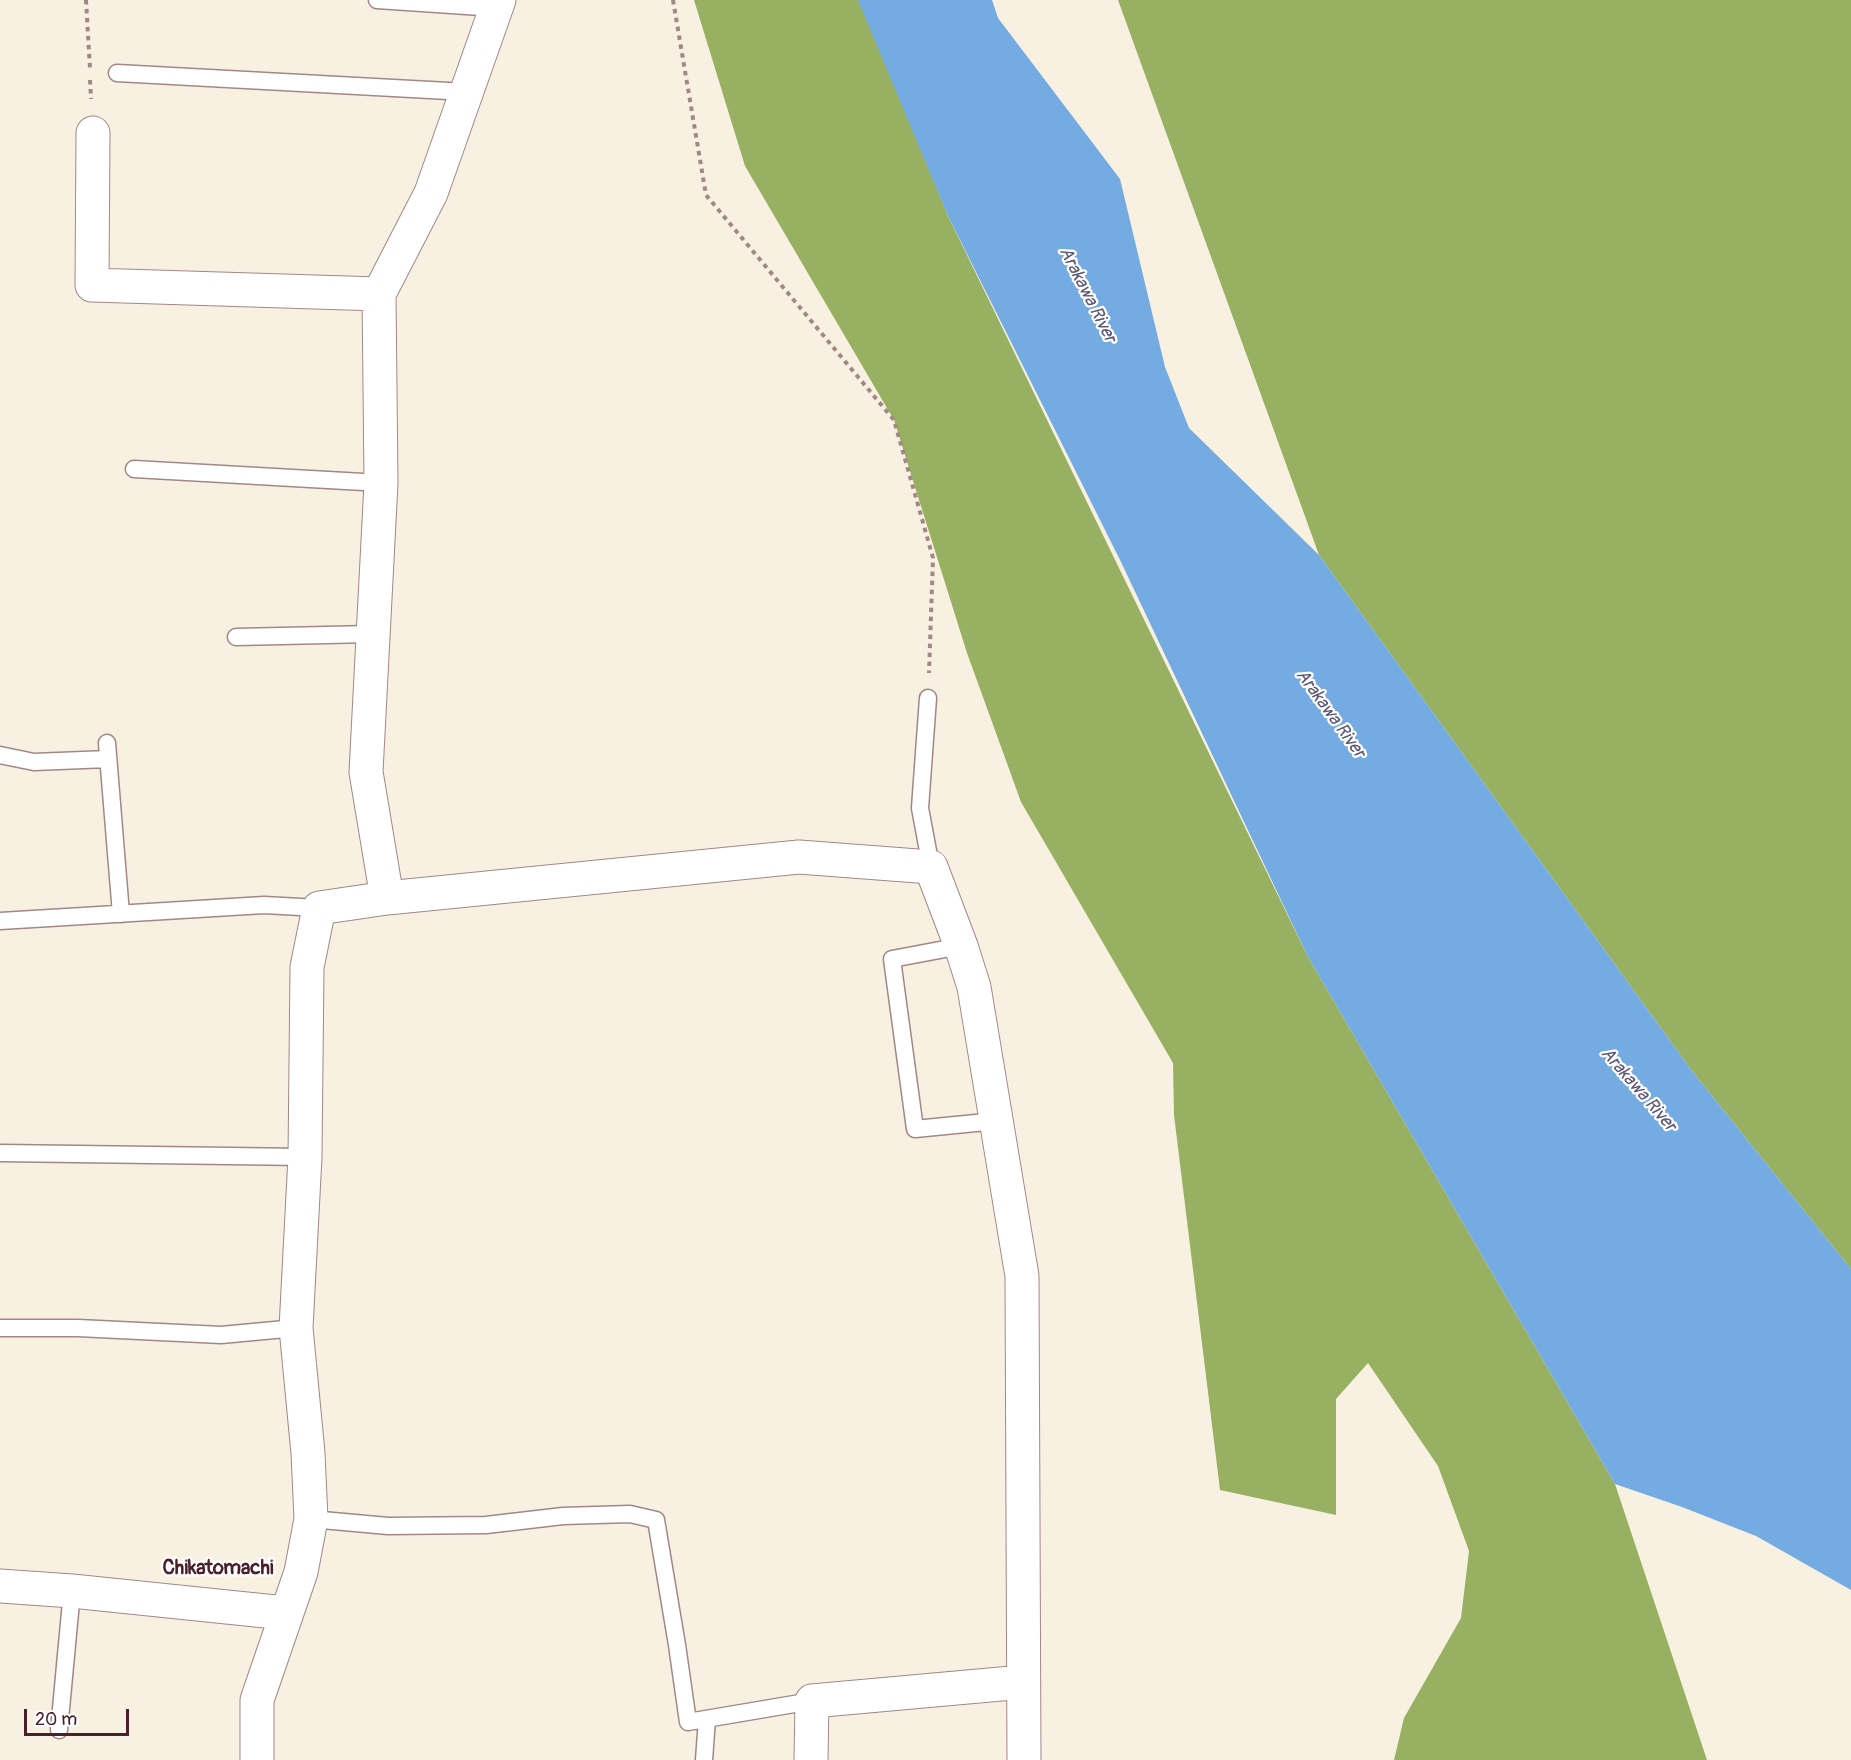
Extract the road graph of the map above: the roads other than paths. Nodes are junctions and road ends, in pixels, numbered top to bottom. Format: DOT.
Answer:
graph roads {
  1 [pos="377,0"];
  2 [pos="498,4"];
  3 [pos="117,73"];
  4 [pos="467,92"];
  5 [pos="93,133"];
  6 [pos="379,294"];
  7 [pos="134,469"];
  8 [pos="381,483"];
  9 [pos="372,634"];
  10 [pos="236,637"];
  11 [pos="928,698"];
  12 [pos="0,755"];
  13 [pos="931,867"];
  14 [pos="387,898"];
  15 [pos="320,908"];
  16 [pos="121,914"];
  17 [pos="0,921"];
  18 [pos="962,946"];
  19 [pos="996,1122"];
  20 [pos="0,1153"];
  21 [pos="305,1157"];
  22 [pos="0,1328"];
  23 [pos="296,1328"];
  24 [pos="311,1519"];
  25 [pos="0,1586"];
  26 [pos="72,1591"];
  27 [pos="285,1613"];
  28 [pos="1023,1682"];
  29 [pos="812,1701"];
  30 [pos="707,1719"];
  31 [pos="59,1730"];
  32 [pos="257,1760"];
  33 [pos="704,1760"];
  34 [pos="811,1760"];
  35 [pos="1024,1760"];
  1 -- 2 [label="lane"];
  2 -- 4 [label="street"];
  3 -- 4 [label="lane"];
  4 -- 6 [label="street"];
  5 -- 6 [label="street"];
  6 -- 8 [label="street"];
  7 -- 8 [label="lane"];
  8 -- 9 [label="street"];
  9 -- 10 [label="lane"];
  9 -- 14 [label="street"];
  11 -- 13 [label="lane"];
  12 -- 16 [label="lane"];
  13 -- 14 [label="street"];
  13 -- 18 [label="street"];
  14 -- 15 [label="street"];
  15 -- 16 [label="lane"];
  15 -- 21 [label="street"];
  16 -- 17 [label="lane"];
  18 -- 19 [label="street"];
  18 -- 19 [label="lane"];
  19 -- 28 [label="street"];
  20 -- 21 [label="lane"];
  21 -- 23 [label="street"];
  22 -- 23 [label="lane"];
  23 -- 24 [label="street"];
  24 -- 27 [label="street"];
  24 -- 30 [label="lane"];
  25 -- 26 [label="street"];
  26 -- 27 [label="street"];
  26 -- 31 [label="lane"];
  27 -- 32 [label="street"];
  28 -- 29 [label="street"];
  28 -- 35 [label="street"];
  29 -- 30 [label="lane"];
  29 -- 34 [label="street"];
  30 -- 33 [label="lane"];
}
